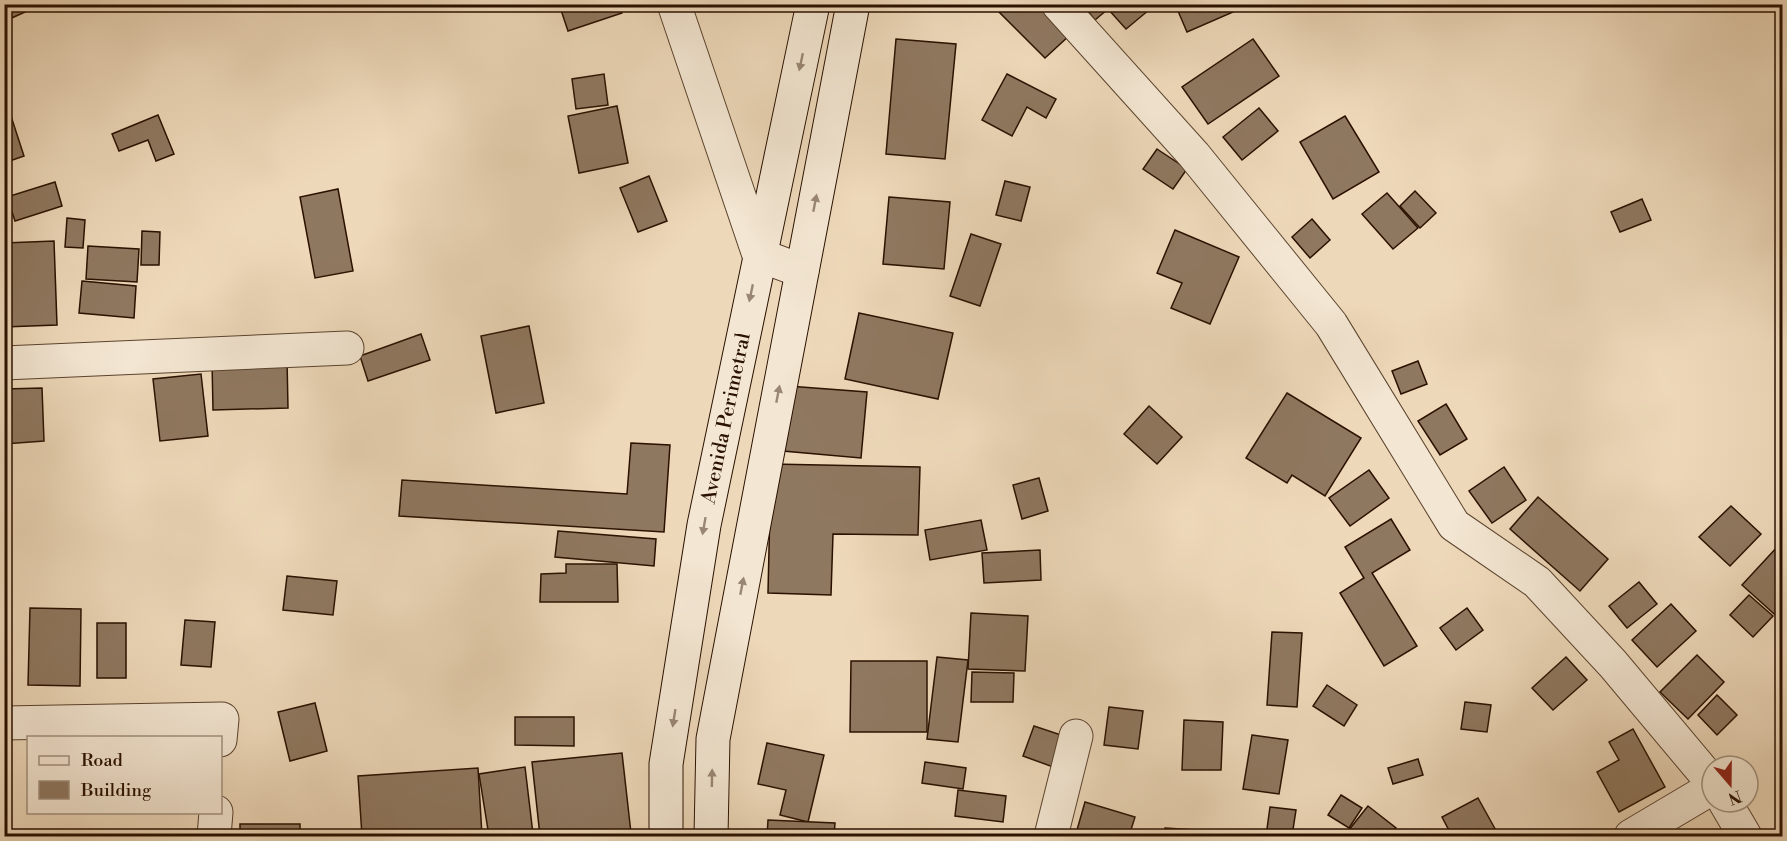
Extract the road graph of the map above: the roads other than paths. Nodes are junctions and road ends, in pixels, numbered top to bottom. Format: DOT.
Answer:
graph roads {
  1 [pos="674,4"];
  2 [pos="813,4"];
  3 [pos="853,4"];
  4 [pos="1059,4"];
  5 [pos="759,255"];
  6 [pos="802,271"];
  7 [pos="347,348"];
  8 [pos="4,363"];
  9 [pos="4,723"];
  10 [pos="220,736"];
  11 [pos="1076,736"];
  12 [pos="1700,768"];
  13 [pos="1700,795"];
  14 [pos="216,814"];
  15 [pos="1732,814"];
  16 [pos="214,837"];
  17 [pos="666,837"];
  18 [pos="711,837"];
  19 [pos="1051,837"];
  20 [pos="1631,837"];
  21 [pos="1745,837"];
  1 -- 5 [label="street"];
  2 -- 5 [label="street, Avenida Perimetral, one-way"];
  6 -- 3 [label="street, one-way"];
  4 -- 12 [label="street"];
  5 -- 6 [label="street"];
  5 -- 17 [label="street, Avenida Perimetral, one-way"];
  18 -- 6 [label="street, one-way"];
  7 -- 8 [label="street"];
  9 -- 10 [label="street"];
  11 -- 19 [label="street"];
  13 -- 20 [label="street"];
  14 -- 16 [label="street"];
  15 -- 21 [label="street"];
}
